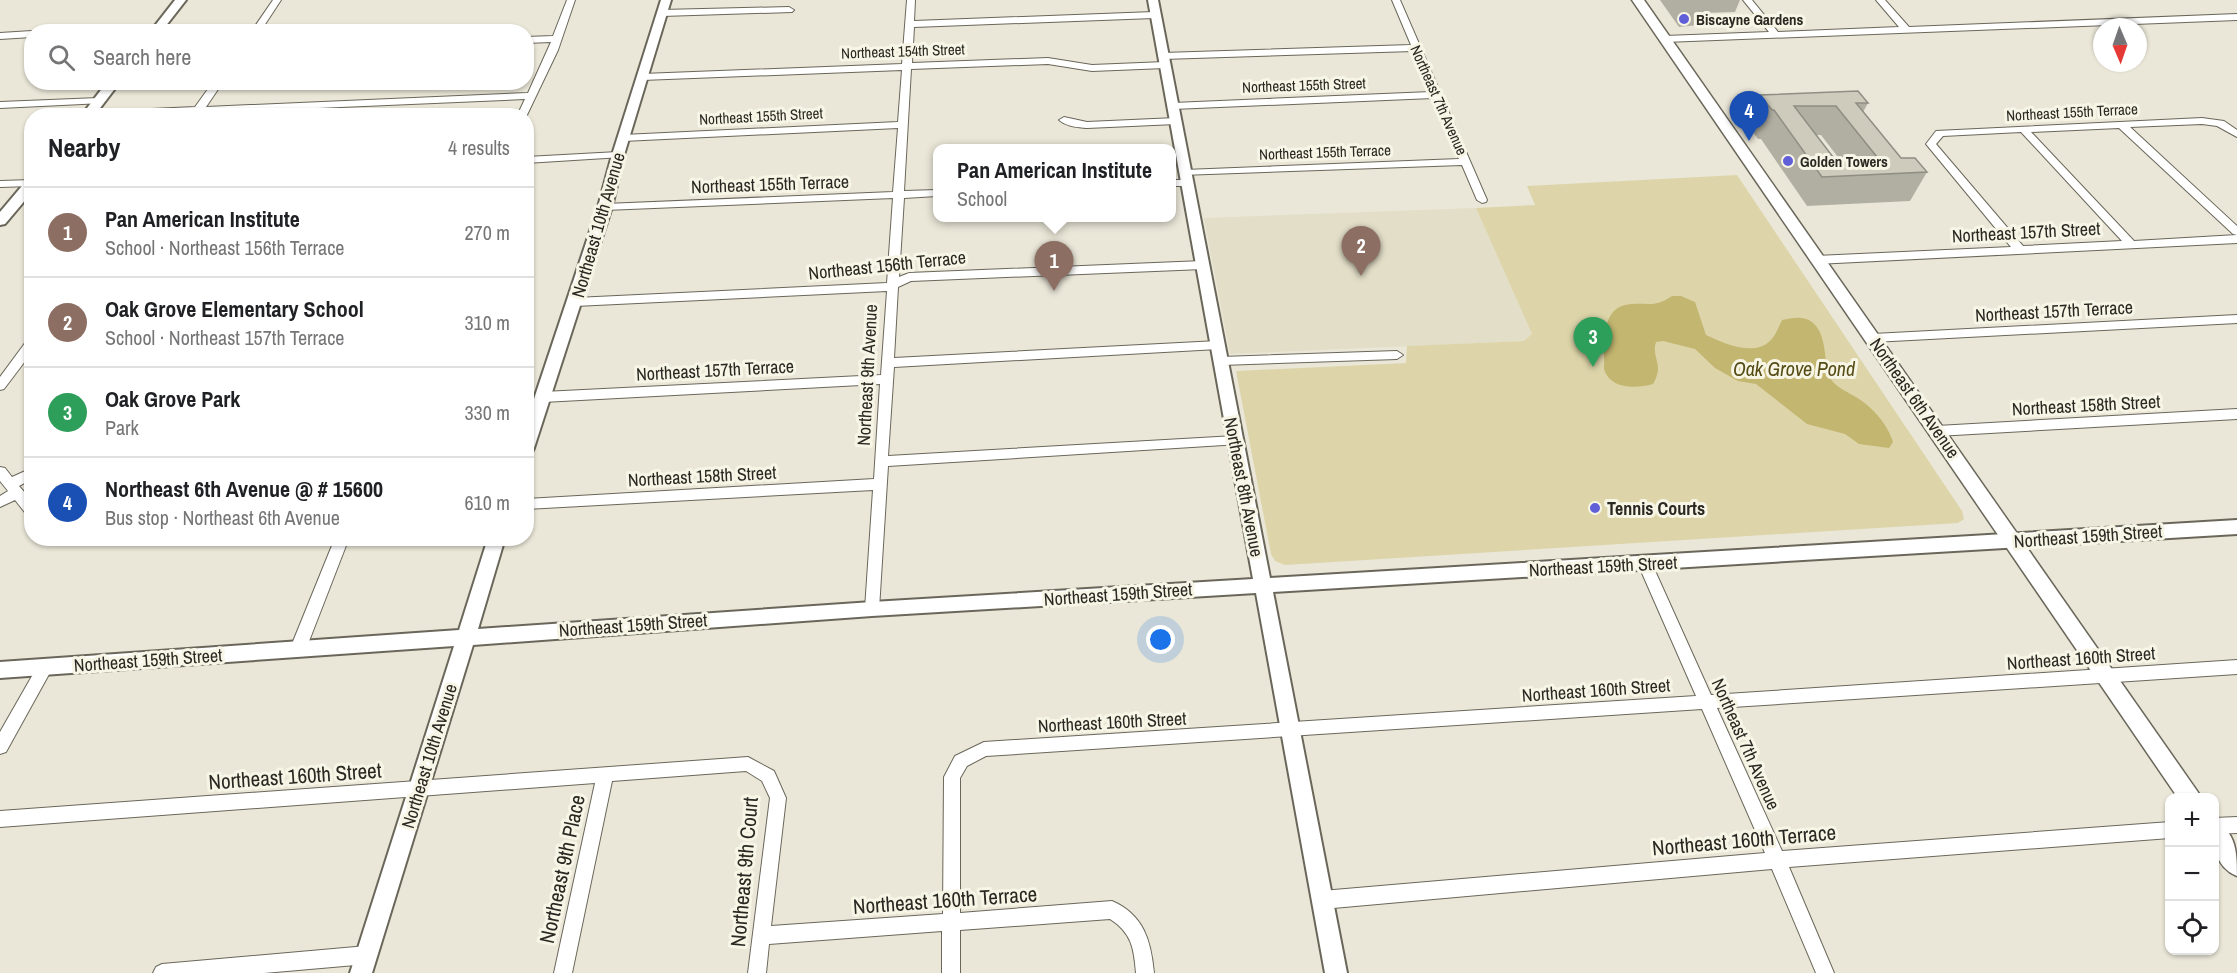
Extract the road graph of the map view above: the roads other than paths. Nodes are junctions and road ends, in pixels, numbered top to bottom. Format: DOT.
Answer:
graph roads {
  1 [pos="181,0"];
  2 [pos="277,0"];
  3 [pos="571,0"];
  4 [pos="911,0"];
  5 [pos="1153,0"];
  6 [pos="1396,0"];
  7 [pos="1638,0"];
  8 [pos="1747,0"];
  9 [pos="1880,0"];
  10 [pos="664,7"];
  11 [pos="789,10"];
  12 [pos="1154,15"];
  13 [pos="2237,17"];
  14 [pos="162,24"];
  15 [pos="260,24"];
  16 [pos="909,24"];
  17 [pos="1906,29"];
  18 [pos="24,34"];
  19 [pos="1775,34"];
  20 [pos="0,36"];
  21 [pos="557,39"];
  22 [pos="1665,39"];
  23 [pos="534,40"];
  24 [pos="1416,48"];
  25 [pos="1164,60"];
  26 [pos="906,66"];
  27 [pos="642,77"];
  28 [pos="534,88"];
  29 [pos="108,90"];
  30 [pos="212,90"];
  31 [pos="533,90"];
  32 [pos="1436,95"];
  33 [pos="530,96"];
  34 [pos="99,101"];
  35 [pos="0,105"];
  36 [pos="1173,106"];
  37 [pos="93,108"];
  38 [pos="200,108"];
  39 [pos="280,108"];
  40 [pos="525,108"];
  41 [pos="1064,120"];
  42 [pos="1176,121"];
  43 [pos="902,125"];
  44 [pos="2122,125"];
  45 [pos="2023,129"];
  46 [pos="2237,134"];
  47 [pos="623,138"];
  48 [pos="618,155"];
  49 [pos="534,159"];
  50 [pos="1466,162"];
  51 [pos="1186,178"];
  52 [pos="1176,181"];
  53 [pos="24,183"];
  54 [pos="0,184"];
  55 [pos="24,192"];
  56 [pos="933,193"];
  57 [pos="899,195"];
  58 [pos="1482,200"];
  59 [pos="605,207"];
  60 [pos="0,221"];
  61 [pos="2237,232"];
  62 [pos="2237,239"];
  63 [pos="2131,244"];
  64 [pos="2020,250"];
  65 [pos="1816,260"];
  66 [pos="1203,264"];
  67 [pos="892,286"];
  68 [pos="575,302"];
  69 [pos="2237,320"];
  70 [pos="1873,338"];
  71 [pos="24,353"];
  72 [pos="1219,353"];
  73 [pos="1397,355"];
  74 [pos="889,363"];
  75 [pos="888,379"];
  76 [pos="0,386"];
  77 [pos="543,397"];
  78 [pos="2237,414"];
  79 [pos="534,424"];
  80 [pos="1937,431"];
  81 [pos="1235,441"];
  82 [pos="882,461"];
  83 [pos="24,475"];
  84 [pos="6,481"];
  85 [pos="880,484"];
  86 [pos="0,502"];
  87 [pos="24,502"];
  88 [pos="534,504"];
  89 [pos="2237,527"];
  90 [pos="2014,541"];
  91 [pos="339,546"];
  92 [pos="494,546"];
  93 [pos="1645,564"];
  94 [pos="1263,585"];
  95 [pos="872,609"];
  96 [pos="465,636"];
  97 [pos="298,649"];
  98 [pos="2237,667"];
  99 [pos="45,668"];
  100 [pos="0,670"];
  101 [pos="2106,675"];
  102 [pos="1706,702"];
  103 [pos="1290,731"];
  104 [pos="0,747"];
  105 [pos="605,774"];
  106 [pos="768,777"];
  107 [pos="418,790"];
  108 [pos="2188,793"];
  109 [pos="0,819"];
  110 [pos="2237,825"];
  111 [pos="2219,826"];
  112 [pos="2165,830"];
  113 [pos="2219,839"];
  114 [pos="1777,860"];
  115 [pos="2237,865"];
  116 [pos="1322,900"];
  117 [pos="952,922"];
  118 [pos="761,936"];
  119 [pos="364,964"];
  120 [pos="162,973"];
  121 [pos="563,973"];
  122 [pos="757,973"];
  123 [pos="951,973"];
  124 [pos="1145,973"];
  125 [pos="1336,973"];
  126 [pos="1825,973"];
  1 -- 14 [label="street"];
  2 -- 15 [label="street"];
  3 -- 21 [label="street"];
  4 -- 16 [label="street, Northeast 9th Avenue"];
  5 -- 12 [label="street, Northeast 8th Avenue"];
  6 -- 24 [label="street, Northeast 7th Avenue"];
  7 -- 22 [label="main road, Northeast 6th Avenue"];
  8 -- 19 [label="street"];
  9 -- 17 [label="street"];
  10 -- 11 [label="street"];
  10 -- 27 [label="street, Northeast 10th Avenue"];
  12 -- 16 [label="street"];
  12 -- 25 [label="street, Northeast 8th Avenue"];
  13 -- 17 [label="street"];
  16 -- 26 [label="street, Northeast 9th Avenue"];
  17 -- 19 [label="street"];
  18 -- 20 [label="street"];
  19 -- 22 [label="street"];
  21 -- 23 [label="street"];
  21 -- 28 [label="street"];
  22 -- 65 [label="main road, Northeast 6th Avenue"];
  24 -- 25 [label="street, Northeast 154th Street"];
  24 -- 32 [label="street, Northeast 7th Avenue"];
  25 -- 26 [label="street, Northeast 154th Street"];
  25 -- 36 [label="street, Northeast 8th Avenue"];
  26 -- 27 [label="street, Northeast 154th Street"];
  26 -- 43 [label="street, Northeast 9th Avenue"];
  27 -- 47 [label="street, Northeast 10th Avenue"];
  29 -- 34 [label="street"];
  30 -- 38 [label="street"];
  31 -- 33 [label="street"];
  32 -- 36 [label="street, Northeast 155th Street"];
  32 -- 50 [label="street, Northeast 7th Avenue"];
  33 -- 39 [label="street"];
  33 -- 40 [label="street"];
  34 -- 35 [label="street"];
  34 -- 37 [label="street"];
  36 -- 42 [label="street, Northeast 8th Avenue"];
  41 -- 42 [label="street"];
  42 -- 51 [label="street, Northeast 8th Avenue"];
  43 -- 47 [label="street, Northeast 155th Street"];
  43 -- 57 [label="street, Northeast 9th Avenue"];
  44 -- 45 [label="street, Northeast 155th Terrace"];
  44 -- 46 [label="street, Northeast 155th Terrace"];
  44 -- 61 [label="street"];
  45 -- 63 [label="street"];
  45 -- 64 [label="street, Northeast 155th Terrace"];
  47 -- 48 [label="street, Northeast 10th Avenue"];
  48 -- 49 [label="street"];
  48 -- 59 [label="street, Northeast 10th Avenue"];
  50 -- 51 [label="street, Northeast 155th Terrace"];
  50 -- 58 [label="street, Northeast 7th Avenue"];
  51 -- 52 [label="street, Northeast 155th Terrace"];
  51 -- 66 [label="street, Northeast 8th Avenue"];
  53 -- 54 [label="street"];
  55 -- 60 [label="street"];
  56 -- 57 [label="street, Northeast 155th Terrace"];
  57 -- 59 [label="street, Northeast 155th Terrace"];
  57 -- 67 [label="street, Northeast 9th Avenue"];
  59 -- 68 [label="street, Northeast 10th Avenue"];
  62 -- 63 [label="street, Northeast 157th Street"];
  63 -- 64 [label="street, Northeast 157th Street"];
  64 -- 65 [label="street, Northeast 157th Street"];
  65 -- 70 [label="main road, Northeast 6th Avenue"];
  66 -- 67 [label="street, Northeast 156th Terrace"];
  66 -- 72 [label="street, Northeast 8th Avenue"];
  67 -- 68 [label="street, Northeast 156th Terrace"];
  67 -- 74 [label="street, Northeast 9th Avenue"];
  68 -- 77 [label="street, Northeast 10th Avenue"];
  69 -- 70 [label="street, Northeast 157th Terrace"];
  70 -- 80 [label="main road, Northeast 6th Avenue"];
  71 -- 76 [label="street"];
  72 -- 73 [label="street"];
  72 -- 74 [label="street"];
  72 -- 81 [label="street, Northeast 8th Avenue"];
  74 -- 75 [label="street, Northeast 9th Avenue"];
  75 -- 77 [label="street, Northeast 157th Terrace"];
  75 -- 82 [label="street, Northeast 9th Avenue"];
  77 -- 79 [label="street, Northeast 10th Avenue"];
  78 -- 80 [label="street, Northeast 158th Street"];
  80 -- 90 [label="main road, Northeast 6th Avenue"];
  81 -- 82 [label="street"];
  81 -- 94 [label="street, Northeast 8th Avenue"];
  82 -- 85 [label="street, Northeast 9th Avenue"];
  83 -- 84 [label="street"];
  84 -- 86 [label="street"];
  84 -- 87 [label="street"];
  85 -- 88 [label="street, Northeast 158th Street"];
  85 -- 95 [label="street, Northeast 9th Avenue"];
  89 -- 90 [label="street, Northeast 159th Street"];
  90 -- 93 [label="street, Northeast 159th Street"];
  90 -- 101 [label="main road, Northeast 6th Avenue"];
  91 -- 97 [label="street"];
  92 -- 96 [label="street, Northeast 10th Avenue"];
  93 -- 94 [label="street, Northeast 159th Street"];
  93 -- 102 [label="street, Northeast 7th Avenue"];
  94 -- 95 [label="street, Northeast 159th Street"];
  94 -- 103 [label="street, Northeast 8th Avenue"];
  95 -- 96 [label="street, Northeast 159th Street"];
  96 -- 97 [label="street, Northeast 159th Street"];
  96 -- 107 [label="street, Northeast 10th Avenue"];
  97 -- 99 [label="street, Northeast 159th Street"];
  98 -- 101 [label="street, Northeast 160th Street"];
  99 -- 100 [label="street, Northeast 159th Street"];
  99 -- 104 [label="street"];
  101 -- 102 [label="street, Northeast 160th Street"];
  101 -- 108 [label="main road, Northeast 6th Avenue"];
  102 -- 103 [label="street, Northeast 160th Street"];
  102 -- 114 [label="street, Northeast 7th Avenue"];
  103 -- 116 [label="street, Northeast 8th Avenue"];
  103 -- 117 [label="street, Northeast 160th Street"];
  105 -- 106 [label="street, Northeast 160th Street"];
  105 -- 107 [label="street, Northeast 160th Street"];
  105 -- 121 [label="street, Northeast 9th Place"];
  106 -- 118 [label="street, Northeast 9th Court"];
  107 -- 109 [label="street, Northeast 160th Street"];
  107 -- 119 [label="street, Northeast 10th Avenue"];
  110 -- 111 [label="street"];
  112 -- 114 [label="street, Northeast 160th Terrace"];
  113 -- 115 [label="main road"];
  114 -- 116 [label="street, Northeast 160th Terrace"];
  114 -- 126 [label="street, Northeast 7th Avenue"];
  116 -- 125 [label="street, Northeast 8th Avenue"];
  117 -- 118 [label="street, Northeast 160th Terrace"];
  117 -- 123 [label="street"];
  117 -- 124 [label="street, Northeast 160th Terrace"];
  118 -- 122 [label="street, Northeast 9th Court"];
  119 -- 120 [label="street"];
}
